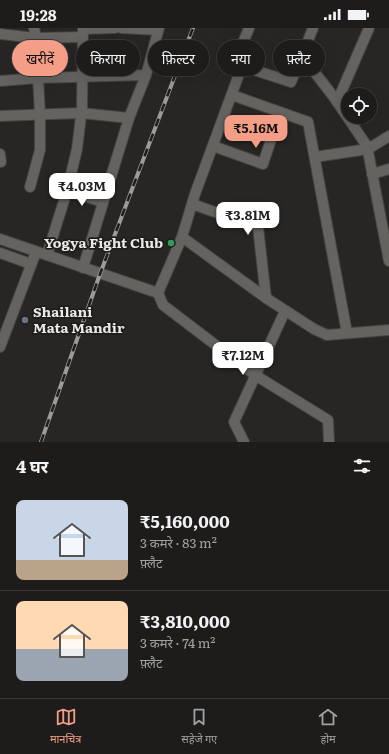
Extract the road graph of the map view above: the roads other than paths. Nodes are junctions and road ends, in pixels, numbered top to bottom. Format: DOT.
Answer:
graph roads {
  1 [pos="115,28"];
  2 [pos="121,28"];
  3 [pos="249,28"];
  4 [pos="313,28"];
  5 [pos="369,28"];
  6 [pos="158,29"];
  7 [pos="83,31"];
  8 [pos="35,33"];
  9 [pos="0,34"];
  10 [pos="244,40"];
  11 [pos="308,40"];
  12 [pos="265,74"];
  13 [pos="146,75"];
  14 [pos="239,76"];
  15 [pos="294,76"];
  16 [pos="317,76"];
  17 [pos="82,77"];
  18 [pos="38,78"];
  19 [pos="0,81"];
  20 [pos="232,95"];
  21 [pos="337,102"];
  22 [pos="280,112"];
  23 [pos="81,113"];
  24 [pos="40,115"];
  25 [pos="0,116"];
  26 [pos="130,118"];
  27 [pos="389,136"];
  28 [pos="213,146"];
  29 [pos="368,149"];
  30 [pos="314,157"];
  31 [pos="389,168"];
  32 [pos="372,174"];
  33 [pos="30,187"];
  34 [pos="66,191"];
  35 [pos="103,202"];
  36 [pos="192,204"];
  37 [pos="182,237"];
  38 [pos="0,239"];
  39 [pos="36,252"];
  40 [pos="0,253"];
  41 [pos="47,255"];
  42 [pos="389,261"];
  43 [pos="31,264"];
  44 [pos="82,268"];
  45 [pos="158,293"];
  46 [pos="266,298"];
  47 [pos="285,310"];
  48 [pos="389,330"];
  49 [pos="3,331"];
  50 [pos="347,333"];
  51 [pos="0,347"];
  52 [pos="255,375"];
  53 [pos="244,442"];
  54 [pos="329,442"];
  1 -- 7 [label="street"];
  2 -- 6 [label="street"];
  3 -- 10 [label="street"];
  4 -- 11 [label="street"];
  5 -- 21 [label="street"];
  6 -- 13 [label="street"];
  7 -- 8 [label="street"];
  7 -- 17 [label="street"];
  8 -- 9 [label="street"];
  8 -- 18 [label="street"];
  12 -- 15 [label="street"];
  13 -- 17 [label="street"];
  13 -- 26 [label="street"];
  14 -- 20 [label="street"];
  16 -- 21 [label="street"];
  17 -- 18 [label="street"];
  17 -- 23 [label="street"];
  18 -- 19 [label="street"];
  18 -- 24 [label="street"];
  20 -- 22 [label="street"];
  20 -- 28 [label="street"];
  21 -- 29 [label="street"];
  22 -- 28 [label="street"];
  22 -- 30 [label="street"];
  23 -- 24 [label="street"];
  23 -- 26 [label="street"];
  23 -- 34 [label="street"];
  24 -- 25 [label="street"];
  24 -- 33 [label="street"];
  26 -- 35 [label="street"];
  27 -- 29 [label="street"];
  28 -- 36 [label="street"];
  29 -- 30 [label="street"];
  29 -- 32 [label="street"];
  30 -- 50 [label="street"];
  31 -- 32 [label="street"];
  32 -- 42 [label="street"];
  34 -- 35 [label="street"];
  34 -- 41 [label="street"];
  35 -- 44 [label="street"];
  36 -- 37 [label="street"];
  36 -- 46 [label="street"];
  37 -- 45 [label="street"];
  37 -- 46 [label="street"];
  38 -- 39 [label="street"];
  39 -- 41 [label="street"];
  39 -- 43 [label="street"];
  40 -- 43 [label="street"];
  41 -- 44 [label="street"];
  43 -- 49 [label="street"];
  44 -- 45 [label="street"];
  45 -- 52 [label="street"];
  46 -- 47 [label="street"];
  47 -- 50 [label="street"];
  47 -- 52 [label="street"];
  48 -- 50 [label="street"];
  49 -- 51 [label="street"];
  52 -- 53 [label="street"];
  52 -- 54 [label="street"];
}
